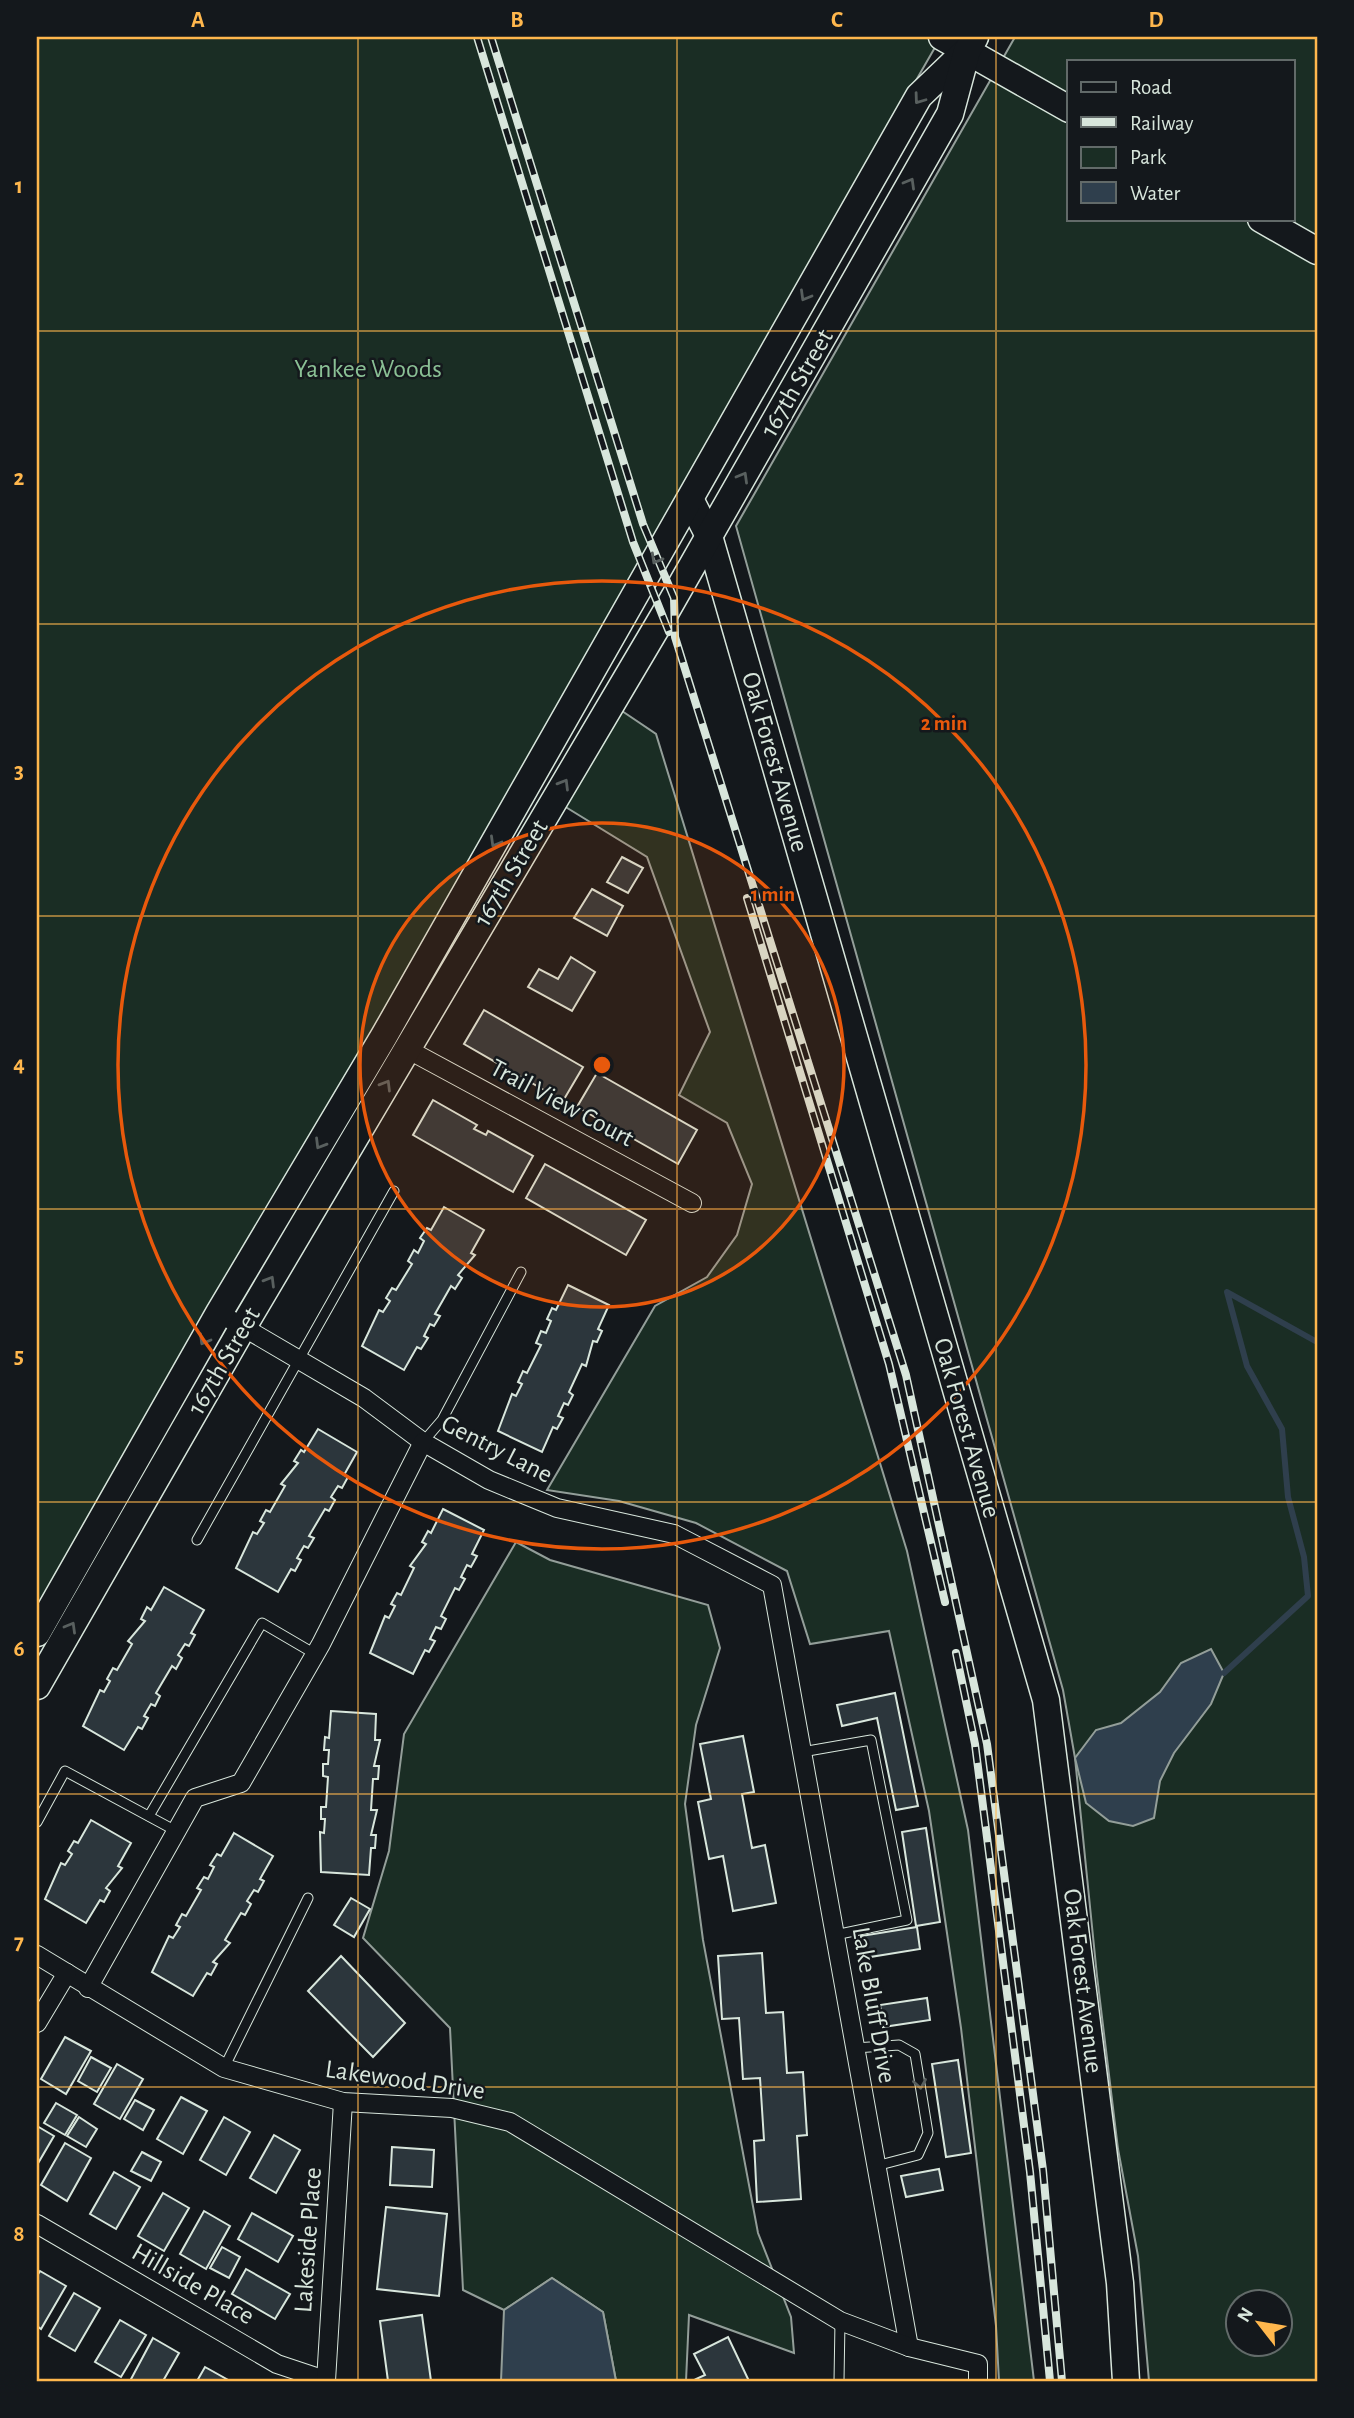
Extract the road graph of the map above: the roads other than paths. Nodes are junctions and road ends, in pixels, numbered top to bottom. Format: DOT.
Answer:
graph roads {
  1 [pos="942,37"];
  2 [pos="971,44"];
  3 [pos="1067,108"];
  4 [pos="1263,220"];
  5 [pos="1317,251"];
  6 [pos="690,499"];
  7 [pos="709,536"];
  8 [pos="407,1049"];
  9 [pos="394,1191"];
  10 [pos="692,1203"];
  11 [pos="521,1272"];
  12 [pos="219,1313"];
  13 [pos="243,1327"];
  14 [pos="299,1359"];
  15 [pos="423,1442"];
  16 [pos="197,1540"];
  17 [pos="772,1586"];
  18 [pos="37,1633"];
  19 [pos="315,1654"];
  20 [pos="37,1686"];
  21 [pos="802,1752"];
  22 [pos="149,1816"];
  23 [pos="37,1822"];
  24 [pos="176,1830"];
  25 [pos="308,1898"];
  26 [pos="835,1935"];
  27 [pos="37,1955"];
  28 [pos="67,1973"];
  29 [pos="88,1987"];
  30 [pos="37,2023"];
  31 [pos="855,2048"];
  32 [pos="224,2068"];
  33 [pos="342,2102"];
  34 [pos="876,2166"];
  35 [pos="37,2224"];
  36 [pos="839,2321"];
  37 [pos="909,2347"];
  38 [pos="326,2381"];
  39 [pos="839,2381"];
  40 [pos="978,2381"];
  41 [pos="1126,2381"];
  1 -- 2 [label="main road"];
  2 -- 3 [label="main road"];
  2 -- 6 [label="main road, 167th Street, one-way"];
  7 -- 2 [label="main road, 167th Street, one-way"];
  4 -- 5 [label="main road"];
  6 -- 7 [label="main road, Oak Forest Avenue"];
  6 -- 12 [label="main road, 167th Street, one-way"];
  8 -- 7 [label="main road, 167th Street, one-way"];
  7 -- 41 [label="main road, Oak Forest Avenue"];
  8 -- 10 [label="street, Trail View Court"];
  13 -- 8 [label="main road, 167th Street, one-way"];
  9 -- 14 [label="lane"];
  11 -- 15 [label="lane"];
  12 -- 13 [label="street, Gentry Lane"];
  12 -- 18 [label="main road, 167th Street, one-way"];
  13 -- 14 [label="street, Gentry Lane"];
  20 -- 13 [label="main road, 167th Street, one-way"];
  14 -- 15 [label="street, Gentry Lane"];
  14 -- 16 [label="lane"];
  15 -- 17 [label="street, Gentry Lane"];
  15 -- 19 [label="street"];
  17 -- 21 [label="street, Lake Bluff Drive"];
  19 -- 22 [label="lane"];
  19 -- 24 [label="street"];
  21 -- 26 [label="street, Lake Bluff Drive"];
  21 -- 26 [label="lane"];
  22 -- 23 [label="lane"];
  22 -- 24 [label="lane"];
  24 -- 29 [label="street"];
  25 -- 32 [label="lane"];
  26 -- 31 [label="street, Lake Bluff Drive"];
  27 -- 28 [label="street, Lakewood Drive"];
  28 -- 29 [label="street, Lakewood Drive"];
  28 -- 30 [label="street"];
  29 -- 32 [label="street, Lakewood Drive"];
  31 -- 34 [label="street, Lake Bluff Drive"];
  31 -- 34 [label="lane, one-way"];
  32 -- 33 [label="street, Lakewood Drive"];
  33 -- 36 [label="street, Lakewood Drive"];
  33 -- 38 [label="street, Lakeside Place"];
  34 -- 37 [label="street, Lake Bluff Drive"];
  35 -- 38 [label="street, Hillside Place"];
  36 -- 37 [label="street, Lakewood Drive"];
  36 -- 39 [label="lane"];
  37 -- 40 [label="street"];
}
